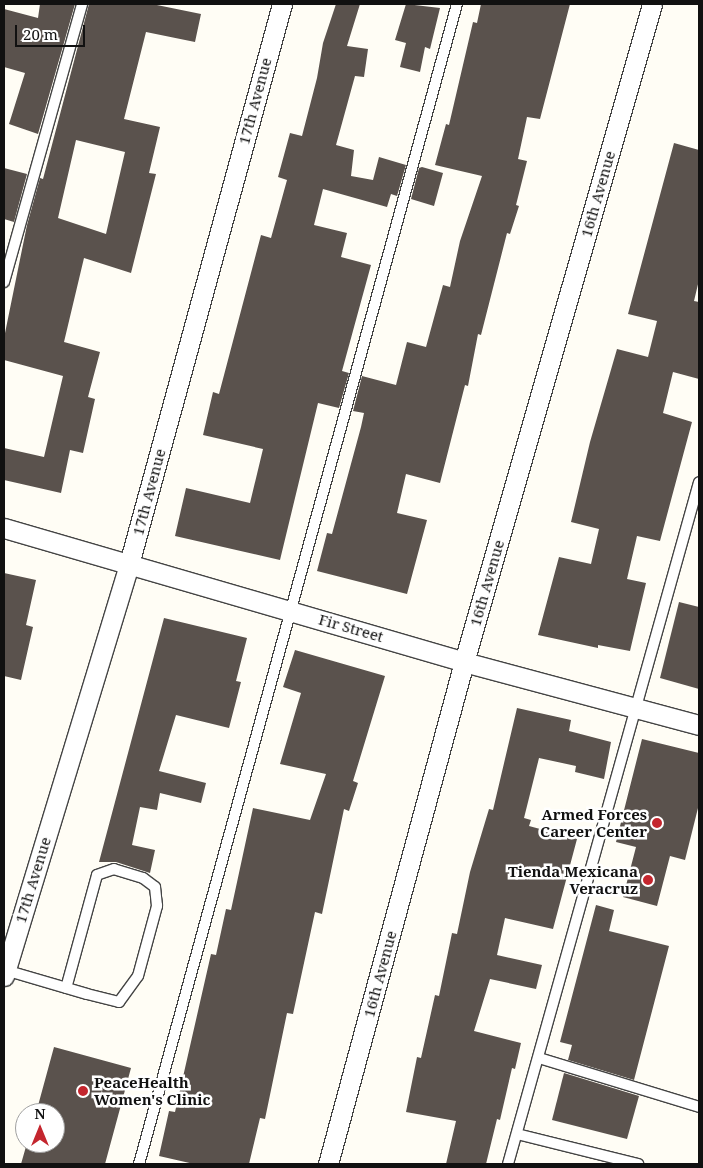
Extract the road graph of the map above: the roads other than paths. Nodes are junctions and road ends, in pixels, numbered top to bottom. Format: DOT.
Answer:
graph roads {
  1 [pos="82,4"];
  2 [pos="282,4"];
  3 [pos="457,4"];
  4 [pos="652,4"];
  5 [pos="4,282"];
  6 [pos="699,482"];
  7 [pos="4,528"];
  8 [pos="129,564"];
  9 [pos="291,611"];
  10 [pos="464,662"];
  11 [pos="638,708"];
  12 [pos="699,725"];
  13 [pos="5,973"];
  14 [pos="66,988"];
  15 [pos="539,1058"];
  16 [pos="699,1107"];
  17 [pos="517,1134"];
  18 [pos="139,1164"];
  19 [pos="328,1164"];
  20 [pos="508,1164"];
  21 [pos="638,1164"];
  1 -- 5 [label="lane"];
  2 -- 8 [label="street, 17th Avenue"];
  3 -- 9 [label="lane"];
  4 -- 10 [label="street, 16th Avenue"];
  6 -- 11 [label="lane"];
  7 -- 8 [label="street, Fir Street"];
  8 -- 9 [label="street, Fir Street"];
  8 -- 13 [label="street, 17th Avenue"];
  9 -- 10 [label="street, Fir Street"];
  9 -- 18 [label="lane"];
  10 -- 11 [label="street, Fir Street"];
  10 -- 19 [label="street, 16th Avenue"];
  11 -- 12 [label="street, Fir Street"];
  11 -- 15 [label="lane"];
  13 -- 14 [label="lane"];
  14 -- 14 [label="lane"];
  15 -- 16 [label="lane"];
  15 -- 17 [label="lane"];
  17 -- 20 [label="lane"];
  17 -- 21 [label="lane"];
}
